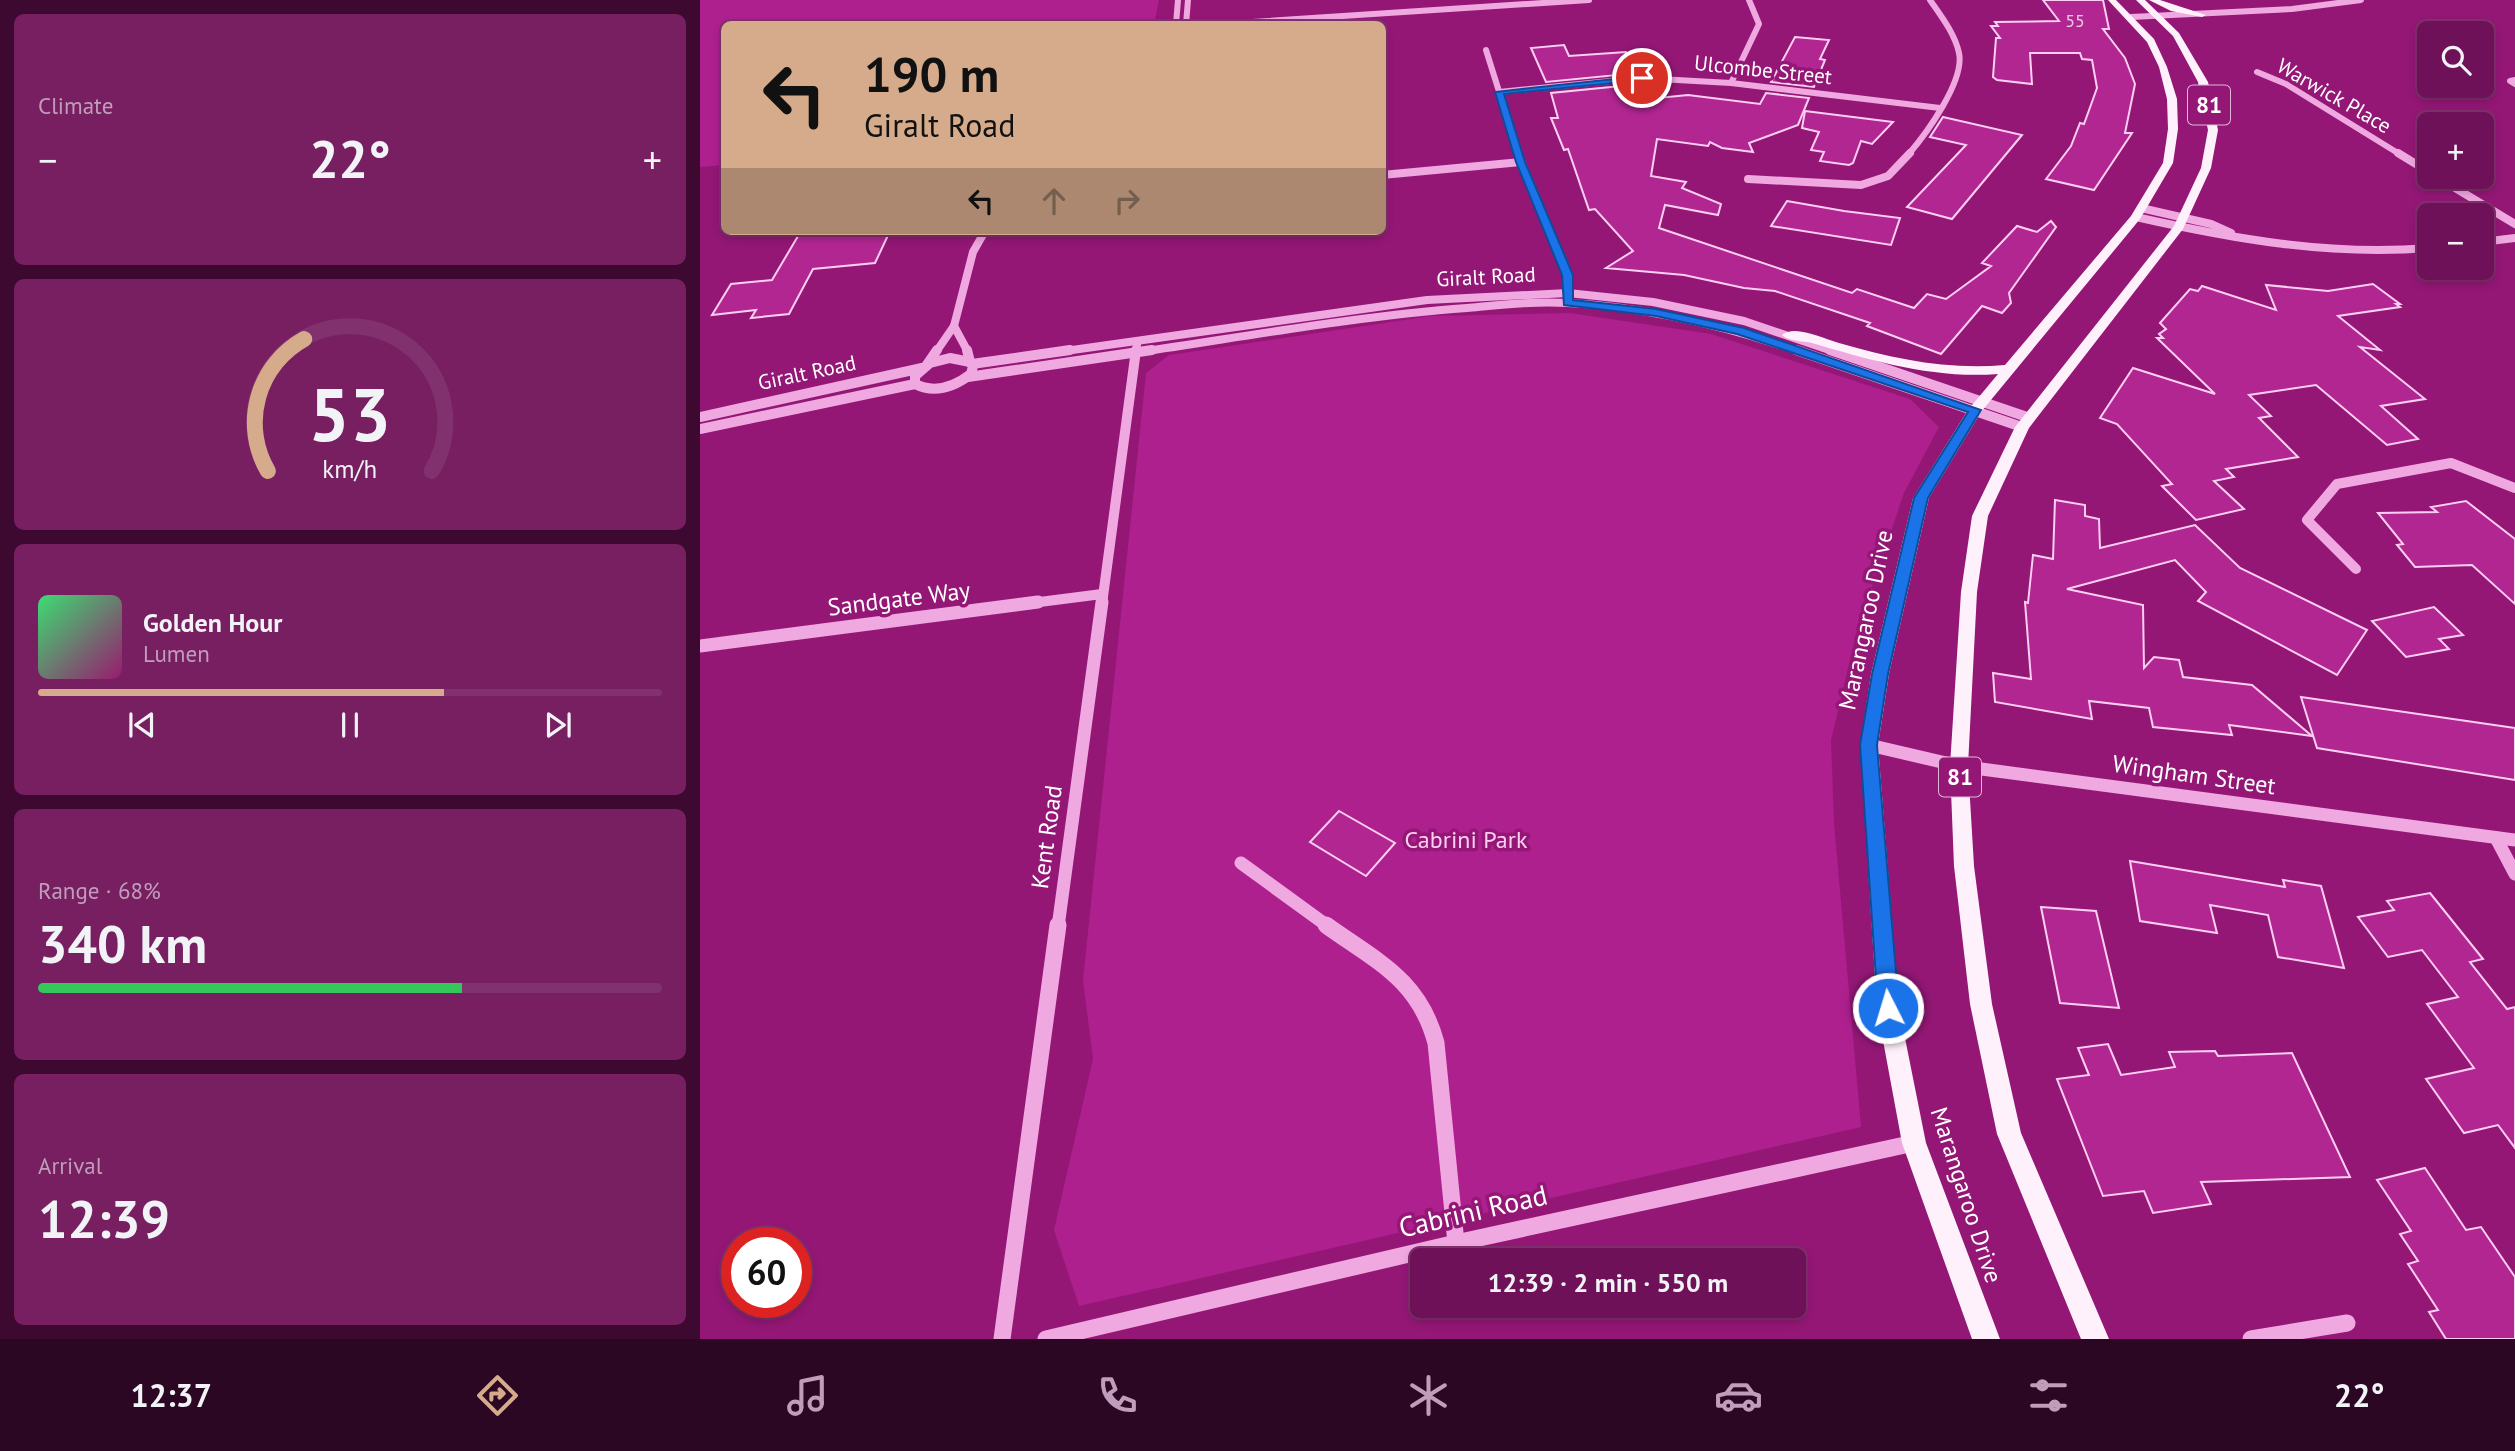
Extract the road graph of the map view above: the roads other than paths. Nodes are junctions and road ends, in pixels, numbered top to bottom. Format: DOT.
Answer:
graph roads {
  1 [pos="1178,0"];
  2 [pos="1188,0"];
  3 [pos="1590,0"];
  4 [pos="1749,0"];
  5 [pos="1930,0"];
  6 [pos="2112,0"];
  7 [pos="2140,0"];
  8 [pos="2153,0"];
  9 [pos="2361,0"];
  10 [pos="2292,9"];
  11 [pos="2202,15"];
  12 [pos="2134,20"];
  13 [pos="2162,20"];
  14 [pos="1176,21"];
  15 [pos="1186,21"];
  16 [pos="1267,21"];
  17 [pos="1486,50"];
  18 [pos="2257,72"];
  19 [pos="1731,83"];
  20 [pos="1499,92"];
  21 [pos="1940,108"];
  22 [pos="1521,162"];
  23 [pos="2417,165"];
  24 [pos="1386,174"];
  25 [pos="1748,179"];
  26 [pos="2457,189"];
  27 [pos="2138,212"];
  28 [pos="2182,222"];
  29 [pos="2515,224"];
  30 [pos="983,235"];
  31 [pos="2515,238"];
  32 [pos="2494,241"];
  33 [pos="2417,249"];
  34 [pos="1568,298"];
  35 [pos="954,326"];
  36 [pos="1788,335"];
  37 [pos="1137,347"];
  38 [pos="971,363"];
  39 [pos="924,367"];
  40 [pos="2006,369"];
  41 [pos="968,377"];
  42 [pos="915,384"];
  43 [pos="1979,405"];
  44 [pos="700,417"];
  45 [pos="2026,422"];
  46 [pos="700,429"];
  47 [pos="2515,488"];
  48 [pos="2356,569"];
  49 [pos="1102,594"];
  50 [pos="700,646"];
  51 [pos="1869,745"];
  52 [pos="1959,766"];
  53 [pos="2496,838"];
  54 [pos="2515,840"];
  55 [pos="1241,863"];
  56 [pos="2515,874"];
  57 [pos="1914,1143"];
  58 [pos="1456,1243"];
  59 [pos="2347,1323"];
  60 [pos="1003,1339"];
  61 [pos="1046,1339"];
  62 [pos="1986,1339"];
  63 [pos="2095,1339"];
  64 [pos="2250,1339"];
  1 -- 14 [label="street"];
  2 -- 15 [label="street"];
  3 -- 16 [label="street"];
  4 -- 19 [label="street"];
  5 -- 21 [label="street"];
  6 -- 12 [label="main road, Marangaroo Drive / 81"];
  7 -- 13 [label="main road, 81"];
  8 -- 11 [label="main road"];
  9 -- 10 [label="street"];
  10 -- 11 [label="street"];
  10 -- 13 [label="street"];
  11 -- 13 [label="street"];
  12 -- 13 [label="street"];
  12 -- 27 [label="main road, Marangaroo Drive / 81"];
  13 -- 28 [label="main road, 81"];
  17 -- 20 [label="street"];
  18 -- 23 [label="street, Warwick Place"];
  19 -- 20 [label="street, Ulcombe Street"];
  19 -- 21 [label="street, Ulcombe Street"];
  20 -- 22 [label="street"];
  21 -- 25 [label="street"];
  22 -- 24 [label="street"];
  22 -- 34 [label="street"];
  26 -- 29 [label="street"];
  27 -- 28 [label="street"];
  27 -- 40 [label="main road, Marangaroo Drive / 81"];
  28 -- 33 [label="street"];
  28 -- 45 [label="main road, 81"];
  30 -- 35 [label="street"];
  31 -- 32 [label="street"];
  34 -- 36 [label="street, Giralt Road"];
  34 -- 37 [label="street, Giralt Road"];
  34 -- 43 [label="street, Giralt Road"];
  35 -- 38 [label="street"];
  35 -- 39 [label="street"];
  36 -- 40 [label="main road"];
  36 -- 43 [label="street, Giralt Road"];
  37 -- 38 [label="street, Giralt Road"];
  37 -- 41 [label="street, Giralt Road"];
  37 -- 49 [label="street, Kent Road"];
  38 -- 39 [label="street, Giralt Road"];
  38 -- 41 [label="street"];
  39 -- 42 [label="street"];
  39 -- 44 [label="street, Giralt Road"];
  40 -- 43 [label="main road, Marangaroo Drive / 81"];
  41 -- 42 [label="street, Giralt Road"];
  42 -- 46 [label="street, Giralt Road"];
  43 -- 45 [label="street, Giralt Road"];
  43 -- 51 [label="main road, Marangaroo Drive / 81"];
  45 -- 52 [label="main road, 81"];
  47 -- 48 [label="street"];
  49 -- 50 [label="street, Sandgate Way"];
  49 -- 60 [label="street, Kent Road"];
  51 -- 52 [label="street, Wingham Street"];
  51 -- 57 [label="main road, Marangaroo Drive / 81"];
  52 -- 53 [label="street, Wingham Street"];
  52 -- 63 [label="main road, 81"];
  53 -- 54 [label="street, Wingham Street"];
  53 -- 56 [label="street"];
  55 -- 58 [label="street"];
  57 -- 58 [label="street, Cabrini Road"];
  57 -- 62 [label="main road, Marangaroo Drive / 81"];
  58 -- 61 [label="street, Cabrini Road"];
  59 -- 64 [label="street"];
}
